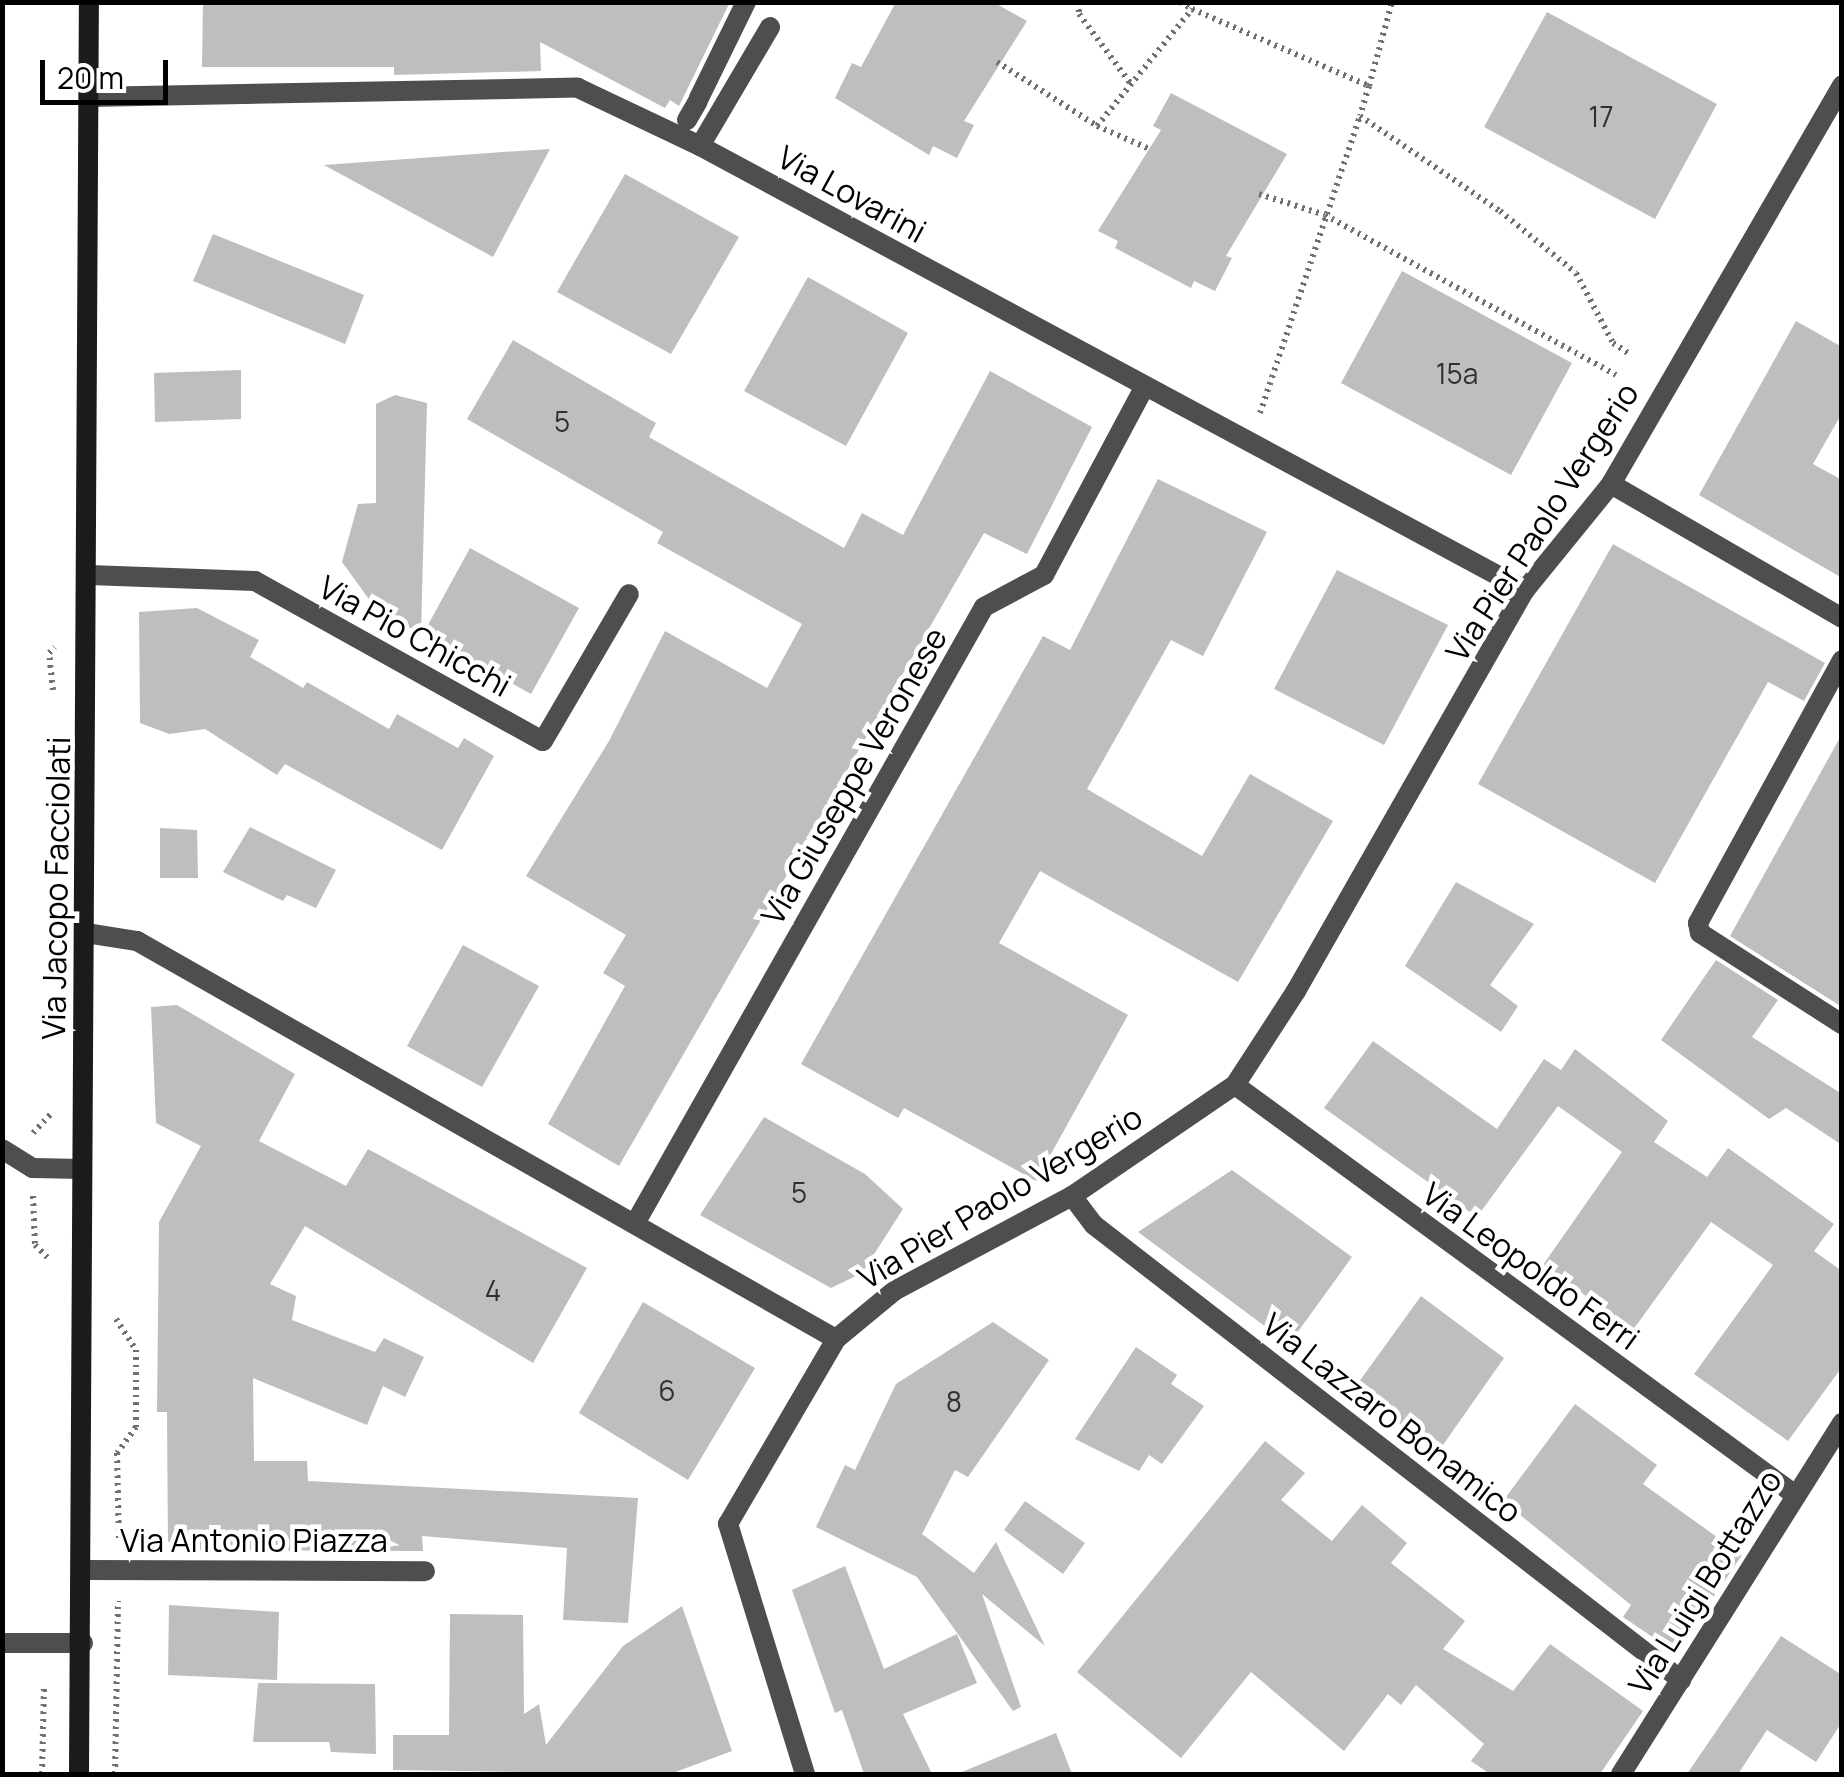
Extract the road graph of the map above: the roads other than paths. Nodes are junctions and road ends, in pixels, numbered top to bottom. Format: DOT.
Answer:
graph roads {
  1 [pos="89,2"];
  2 [pos="746,2"];
  3 [pos="770,26"];
  4 [pos="1842,85"];
  5 [pos="90,97"];
  6 [pos="684,127"];
  7 [pos="700,146"];
  8 [pos="1145,386"];
  9 [pos="1611,484"];
  10 [pos="89,575"];
  11 [pos="1526,590"];
  12 [pos="629,594"];
  13 [pos="1842,618"];
  14 [pos="1842,660"];
  15 [pos="86,933"];
  16 [pos="1842,1024"];
  17 [pos="1235,1085"];
  18 [pos="2,1149"];
  19 [pos="82,1169"];
  20 [pos="1072,1196"];
  21 [pos="637,1220"];
  22 [pos="836,1339"];
  23 [pos="1842,1423"];
  24 [pos="1794,1494"];
  25 [pos="83,1570"];
  26 [pos="425,1571"];
  27 [pos="2,1643"];
  28 [pos="84,1643"];
  29 [pos="1681,1680"];
  30 [pos="79,1774"];
  31 [pos="806,1774"];
  32 [pos="1621,1774"];
  1 -- 5 [label="main road, Via Jacopo Facciolati"];
  2 -- 6 [label="street"];
  3 -- 7 [label="street"];
  4 -- 9 [label="street, Via Pier Paolo Vergerio"];
  5 -- 6 [label="street, Via Lovarini"];
  5 -- 10 [label="main road, Via Jacopo Facciolati"];
  6 -- 7 [label="street, Via Lovarini"];
  7 -- 8 [label="street, Via Lovarini"];
  8 -- 11 [label="street, Via Lovarini"];
  8 -- 21 [label="street, Via Giuseppe Veronese"];
  9 -- 11 [label="street, Via Pier Paolo Vergerio"];
  9 -- 13 [label="street"];
  10 -- 12 [label="street, Via Pio Chicchi"];
  10 -- 15 [label="main road, Via Jacopo Facciolati"];
  11 -- 17 [label="street, Via Pier Paolo Vergerio"];
  14 -- 16 [label="street"];
  15 -- 19 [label="main road, Via Jacopo Facciolati"];
  15 -- 21 [label="street"];
  17 -- 20 [label="street, Via Pier Paolo Vergerio"];
  17 -- 24 [label="street, Via Leopoldo Ferri"];
  18 -- 19 [label="street"];
  19 -- 25 [label="main road, Via Jacopo Facciolati"];
  20 -- 22 [label="street, Via Pier Paolo Vergerio"];
  20 -- 29 [label="street, Via Lazzaro Bonamico"];
  21 -- 22 [label="street"];
  22 -- 31 [label="street"];
  23 -- 24 [label="street, Via Luigi Bottazzo"];
  24 -- 29 [label="street, Via Luigi Bottazzo"];
  25 -- 26 [label="street, Via Antonio Piazza"];
  25 -- 28 [label="main road, Via Jacopo Facciolati"];
  27 -- 28 [label="street"];
  28 -- 30 [label="main road, Via Jacopo Facciolati"];
  29 -- 32 [label="street, Via Luigi Bottazzo"];
}
